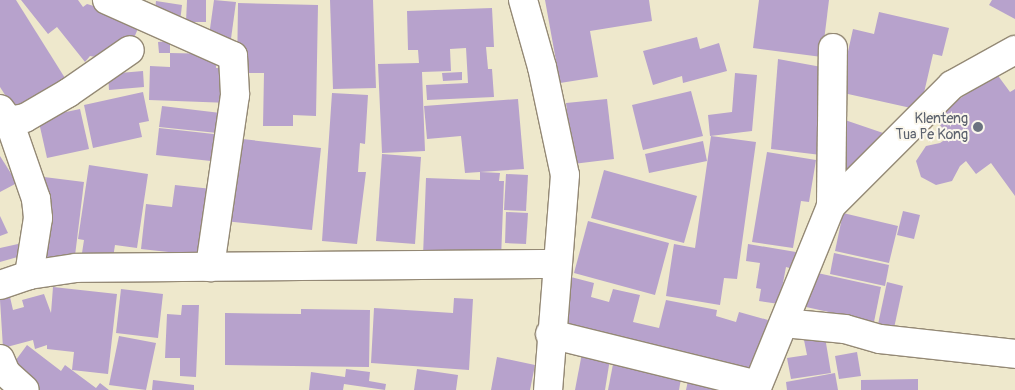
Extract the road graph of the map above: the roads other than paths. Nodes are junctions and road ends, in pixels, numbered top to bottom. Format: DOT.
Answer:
graph roads {
  1 [pos="107,0"];
  2 [pos="523,0"];
  3 [pos="832,48"];
  4 [pos="130,50"];
  5 [pos="1015,50"];
  6 [pos="5,115"];
  7 [pos="831,206"];
  8 [pos="557,264"];
  9 [pos="210,267"];
  10 [pos="29,275"];
  11 [pos="0,285"];
  12 [pos="784,323"];
  13 [pos="550,334"];
  14 [pos="1015,354"];
  15 [pos="0,359"];
  16 [pos="757,388"];
  17 [pos="25,390"];
  18 [pos="548,390"];
  1 -- 9 [label="street"];
  2 -- 8 [label="street"];
  3 -- 7 [label="street"];
  4 -- 6 [label="street"];
  5 -- 7 [label="street"];
  6 -- 10 [label="street"];
  7 -- 12 [label="street"];
  8 -- 9 [label="street"];
  8 -- 13 [label="street"];
  9 -- 10 [label="street"];
  10 -- 11 [label="street"];
  12 -- 14 [label="street"];
  12 -- 16 [label="street"];
  13 -- 16 [label="street"];
  13 -- 18 [label="street"];
  15 -- 17 [label="street"];
}
